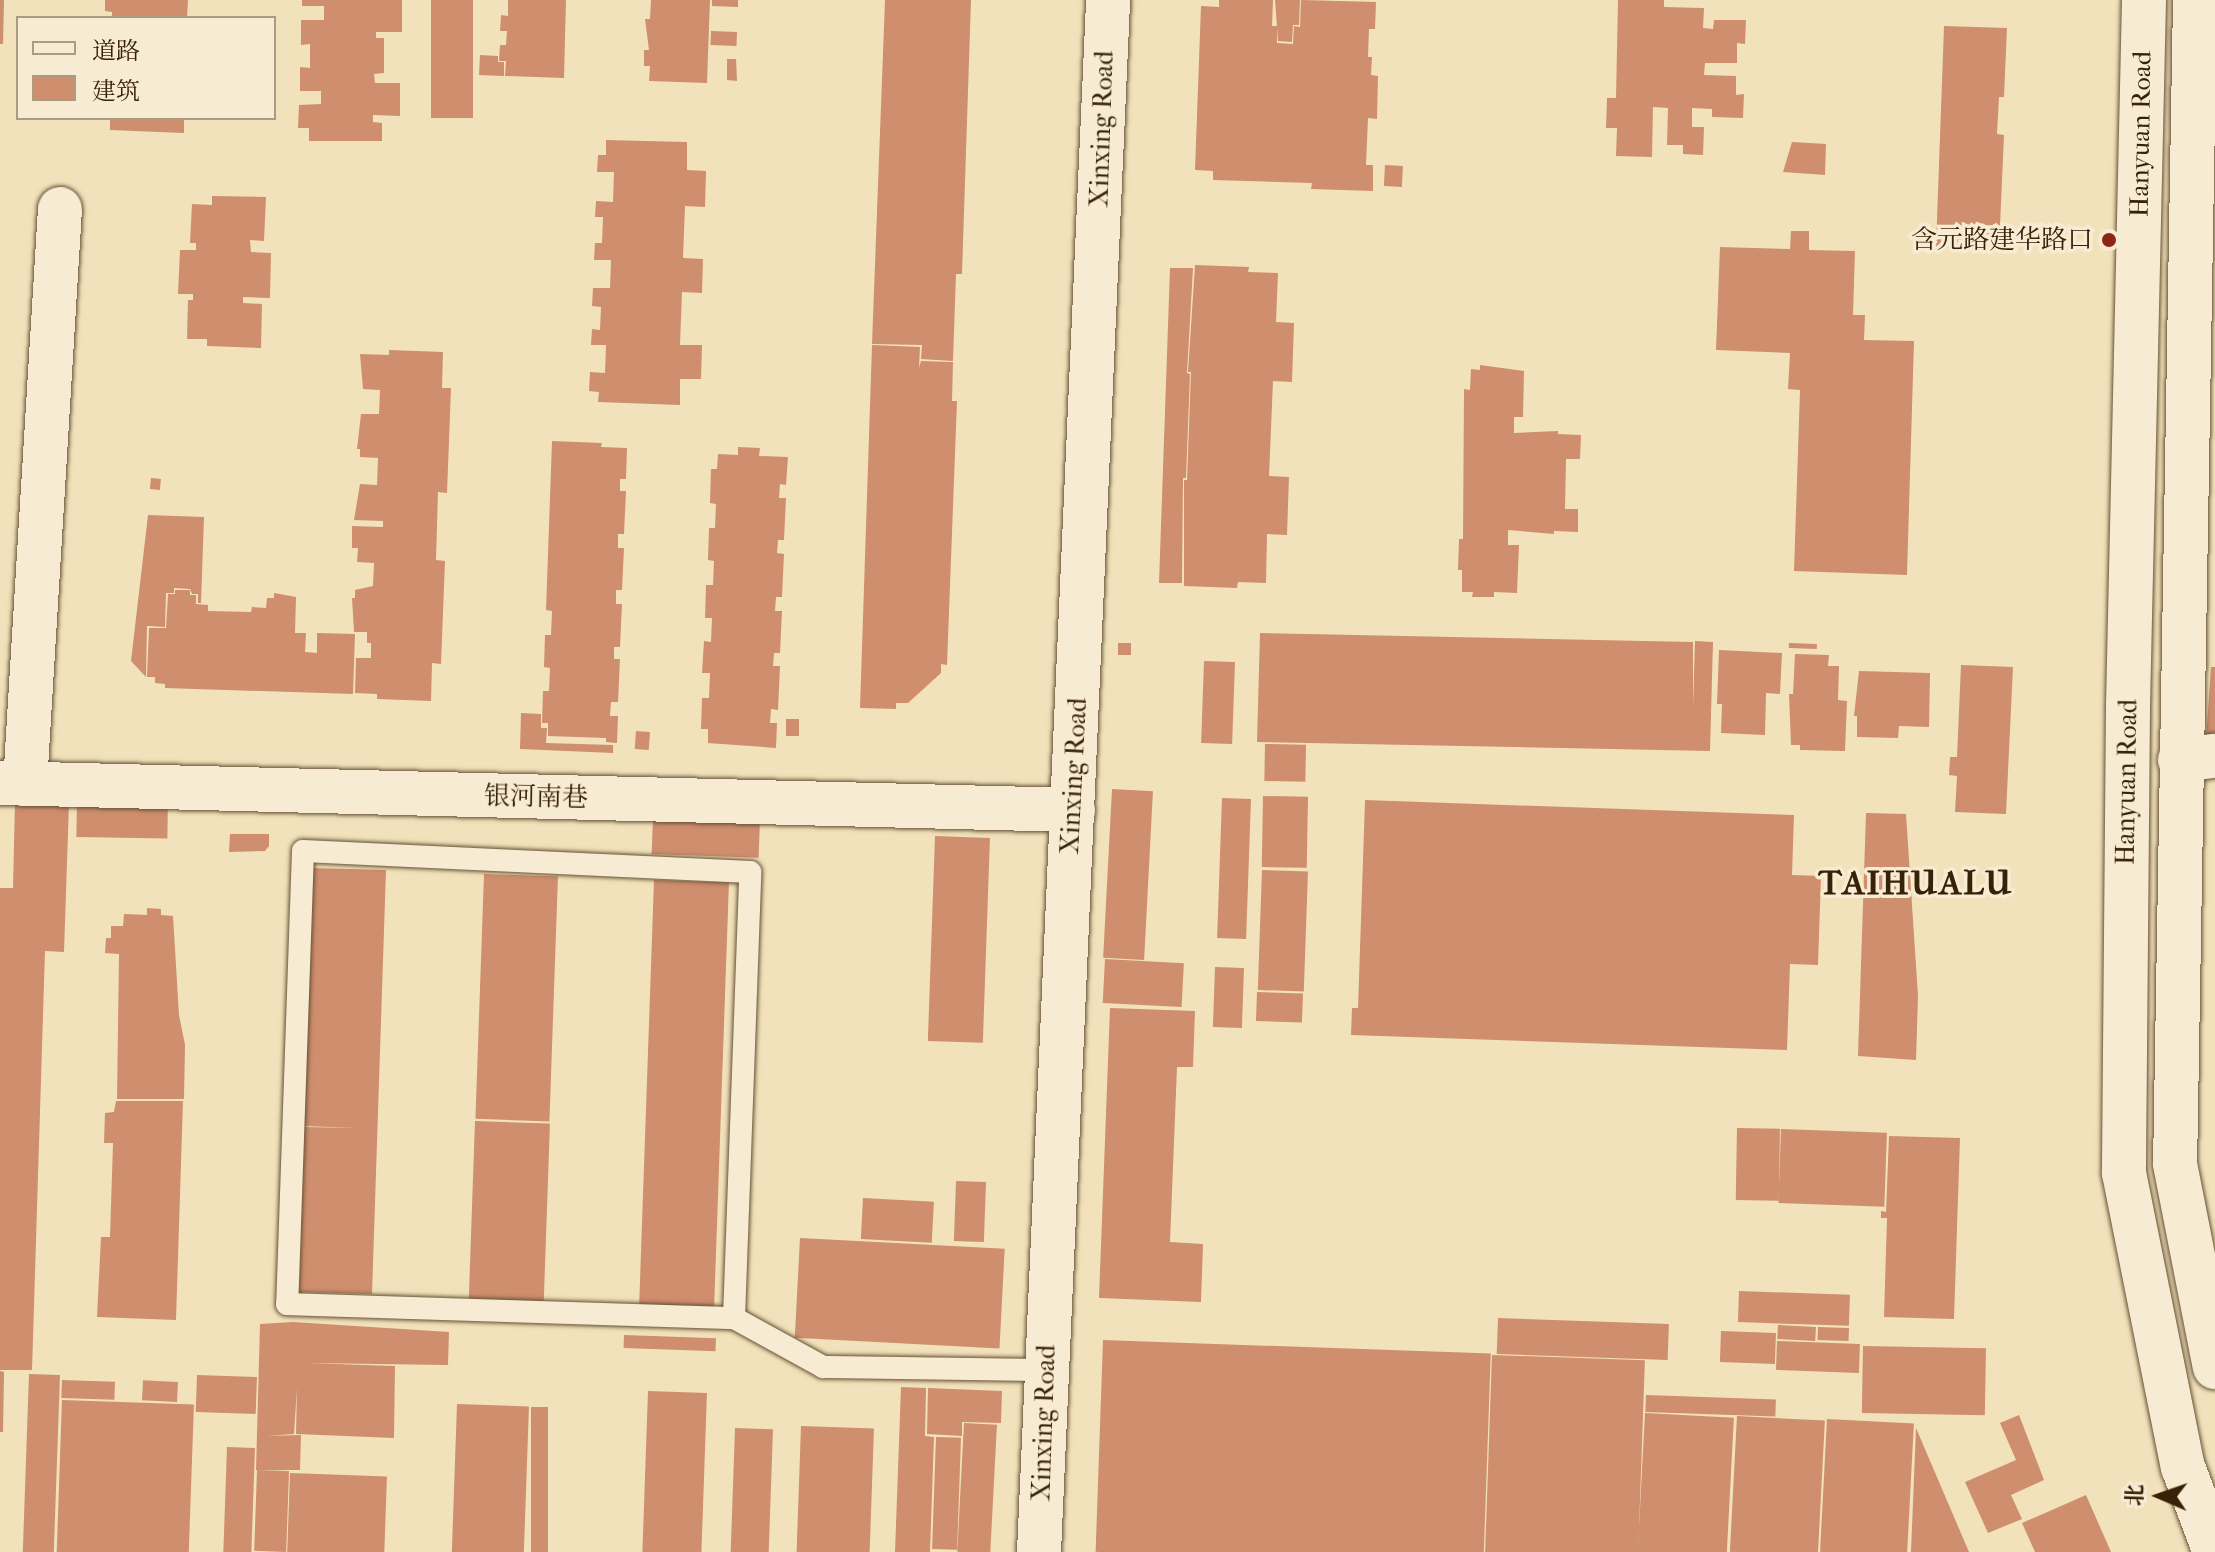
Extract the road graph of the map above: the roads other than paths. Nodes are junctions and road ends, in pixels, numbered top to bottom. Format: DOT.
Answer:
graph roads {
  1 [pos="1108,0"];
  2 [pos="2144,0"];
  3 [pos="2195,0"];
  4 [pos="60,209"];
  5 [pos="2198,758"];
  6 [pos="12,784"];
  7 [pos="1073,810"];
  8 [pos="734,1318"];
  9 [pos="2215,1367"];
  10 [pos="1045,1370"];
  11 [pos="1039,1552"];
  12 [pos="2215,1552"];
  1 -- 7 [label="street, Xinxing Road"];
  2 -- 12 [label="street, Hanyuan Road"];
  3 -- 5 [label="street, Hanyuan Road"];
  4 -- 6 [label="street"];
  5 -- 9 [label="street, Hanyuan Road"];
  6 -- 7 [label="street, 银河南巷"];
  7 -- 10 [label="street, Xinxing Road"];
  8 -- 8 [label="lane"];
  8 -- 10 [label="lane"];
  10 -- 11 [label="street, Xinxing Road"];
}
